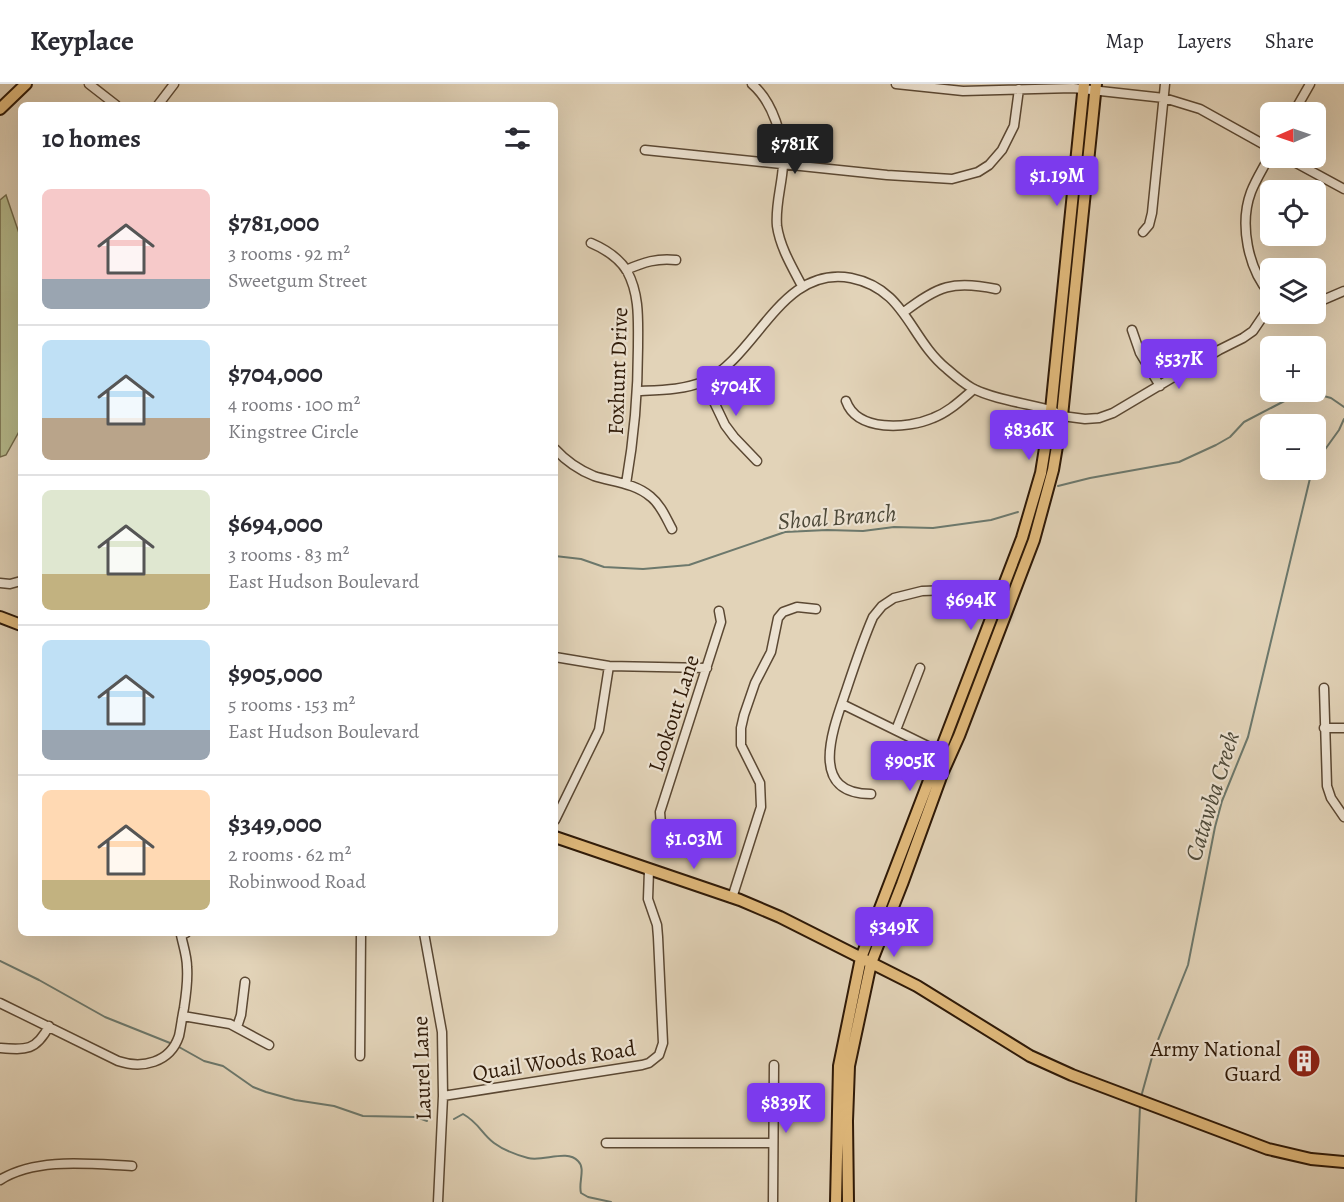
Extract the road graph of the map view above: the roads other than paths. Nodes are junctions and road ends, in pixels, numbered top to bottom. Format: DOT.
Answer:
graph roads {
  1 [pos="26,84"];
  2 [pos="89,84"];
  3 [pos="174,84"];
  4 [pos="752,84"];
  5 [pos="896,84"];
  6 [pos="1166,84"];
  7 [pos="1310,84"];
  8 [pos="1090,87"];
  9 [pos="1019,89"];
  10 [pos="1164,98"];
  11 [pos="112,102"];
  12 [pos="160,102"];
  13 [pos="1300,102"];
  14 [pos="0,109"];
  15 [pos="1260,142"];
  16 [pos="645,150"];
  17 [pos="783,164"];
  18 [pos="1263,168"];
  19 [pos="1305,168"];
  20 [pos="1344,189"];
  21 [pos="1143,232"];
  22 [pos="591,243"];
  23 [pos="676,260"];
  24 [pos="626,270"];
  25 [pos="1260,279"];
  26 [pos="802,286"];
  27 [pos="996,289"];
  28 [pos="1344,291"];
  29 [pos="1326,299"];
  30 [pos="904,312"];
  31 [pos="1260,321"];
  32 [pos="1132,330"];
  33 [pos="704,381"];
  34 [pos="1160,387"];
  35 [pos="974,389"];
  36 [pos="638,391"];
  37 [pos="846,401"];
  38 [pos="1051,410"];
  39 [pos="1062,416"];
  40 [pos="558,452"];
  41 [pos="757,461"];
  42 [pos="626,484"];
  43 [pos="672,529"];
  44 [pos="18,582"];
  45 [pos="0,583"];
  46 [pos="998,601"];
  47 [pos="1008,608"];
  48 [pos="816,609"];
  49 [pos="719,611"];
  50 [pos="0,617"];
  51 [pos="18,624"];
  52 [pos="558,658"];
  53 [pos="609,666"];
  54 [pos="707,668"];
  55 [pos="920,668"];
  56 [pos="1324,688"];
  57 [pos="842,704"];
  58 [pos="1324,728"];
  59 [pos="1344,728"];
  60 [pos="896,730"];
  61 [pos="945,754"];
  62 [pos="871,794"];
  63 [pos="558,814"];
  64 [pos="1344,817"];
  65 [pos="661,825"];
  66 [pos="558,838"];
  67 [pos="649,870"];
  68 [pos="732,898"];
  69 [pos="181,936"];
  70 [pos="361,936"];
  71 [pos="425,936"];
  72 [pos="866,960"];
  73 [pos="245,982"];
  74 [pos="0,1003"];
  75 [pos="183,1016"];
  76 [pos="49,1026"];
  77 [pos="237,1027"];
  78 [pos="270,1045"];
  79 [pos="0,1048"];
  80 [pos="360,1056"];
  81 [pos="774,1065"];
  82 [pos="443,1096"];
  83 [pos="606,1143"];
  84 [pos="772,1143"];
  85 [pos="1344,1162"];
  86 [pos="132,1166"];
  87 [pos="0,1180"];
  88 [pos="438,1202"];
  89 [pos="773,1202"];
  90 [pos="836,1202"];
  91 [pos="848,1202"];
  1 -- 14 [label="main road"];
  2 -- 11 [label="street"];
  3 -- 12 [label="street"];
  4 -- 17 [label="street"];
  5 -- 9 [label="street"];
  6 -- 10 [label="street"];
  7 -- 13 [label="street"];
  8 -- 9 [label="street"];
  8 -- 10 [label="street"];
  8 -- 38 [label="main road"];
  8 -- 39 [label="main road"];
  9 -- 17 [label="street"];
  10 -- 15 [label="street"];
  10 -- 21 [label="street"];
  16 -- 17 [label="street"];
  17 -- 26 [label="street"];
  18 -- 25 [label="street"];
  19 -- 20 [label="street"];
  22 -- 24 [label="street, Foxhunt Drive"];
  23 -- 24 [label="street"];
  24 -- 36 [label="street, Foxhunt Drive"];
  26 -- 30 [label="street"];
  26 -- 33 [label="street"];
  27 -- 30 [label="street"];
  28 -- 29 [label="street"];
  30 -- 35 [label="street"];
  31 -- 34 [label="street"];
  32 -- 34 [label="street"];
  33 -- 36 [label="street"];
  33 -- 41 [label="street"];
  34 -- 39 [label="street"];
  35 -- 37 [label="street"];
  35 -- 38 [label="street"];
  36 -- 42 [label="street, Foxhunt Drive"];
  38 -- 39 [label="street"];
  38 -- 46 [label="main road"];
  39 -- 47 [label="main road"];
  40 -- 42 [label="street"];
  42 -- 43 [label="street"];
  44 -- 45 [label="street"];
  46 -- 47 [label="main road"];
  46 -- 57 [label="street"];
  46 -- 61 [label="main road"];
  47 -- 61 [label="main road"];
  48 -- 68 [label="street"];
  49 -- 54 [label="street, Lookout Lane"];
  50 -- 51 [label="main road"];
  52 -- 53 [label="street"];
  53 -- 54 [label="street"];
  53 -- 63 [label="street"];
  54 -- 65 [label="street, Lookout Lane"];
  55 -- 60 [label="street"];
  56 -- 58 [label="street"];
  57 -- 60 [label="street"];
  57 -- 62 [label="street"];
  58 -- 59 [label="street"];
  58 -- 64 [label="street"];
  60 -- 61 [label="street"];
  61 -- 72 [label="main road"];
  66 -- 67 [label="main road"];
  67 -- 68 [label="main road"];
  67 -- 82 [label="street, Quail Woods Road"];
  68 -- 72 [label="main road"];
  69 -- 75 [label="street"];
  70 -- 80 [label="street"];
  71 -- 82 [label="street, Laurel Lane"];
  72 -- 85 [label="main road"];
  72 -- 90 [label="main road"];
  72 -- 91 [label="main road"];
  73 -- 77 [label="street"];
  74 -- 76 [label="street"];
  75 -- 76 [label="street"];
  75 -- 77 [label="street"];
  76 -- 79 [label="street"];
  77 -- 78 [label="street"];
  81 -- 84 [label="street"];
  82 -- 88 [label="street, Laurel Lane"];
  83 -- 84 [label="street"];
  84 -- 89 [label="street"];
  86 -- 87 [label="street"];
}
